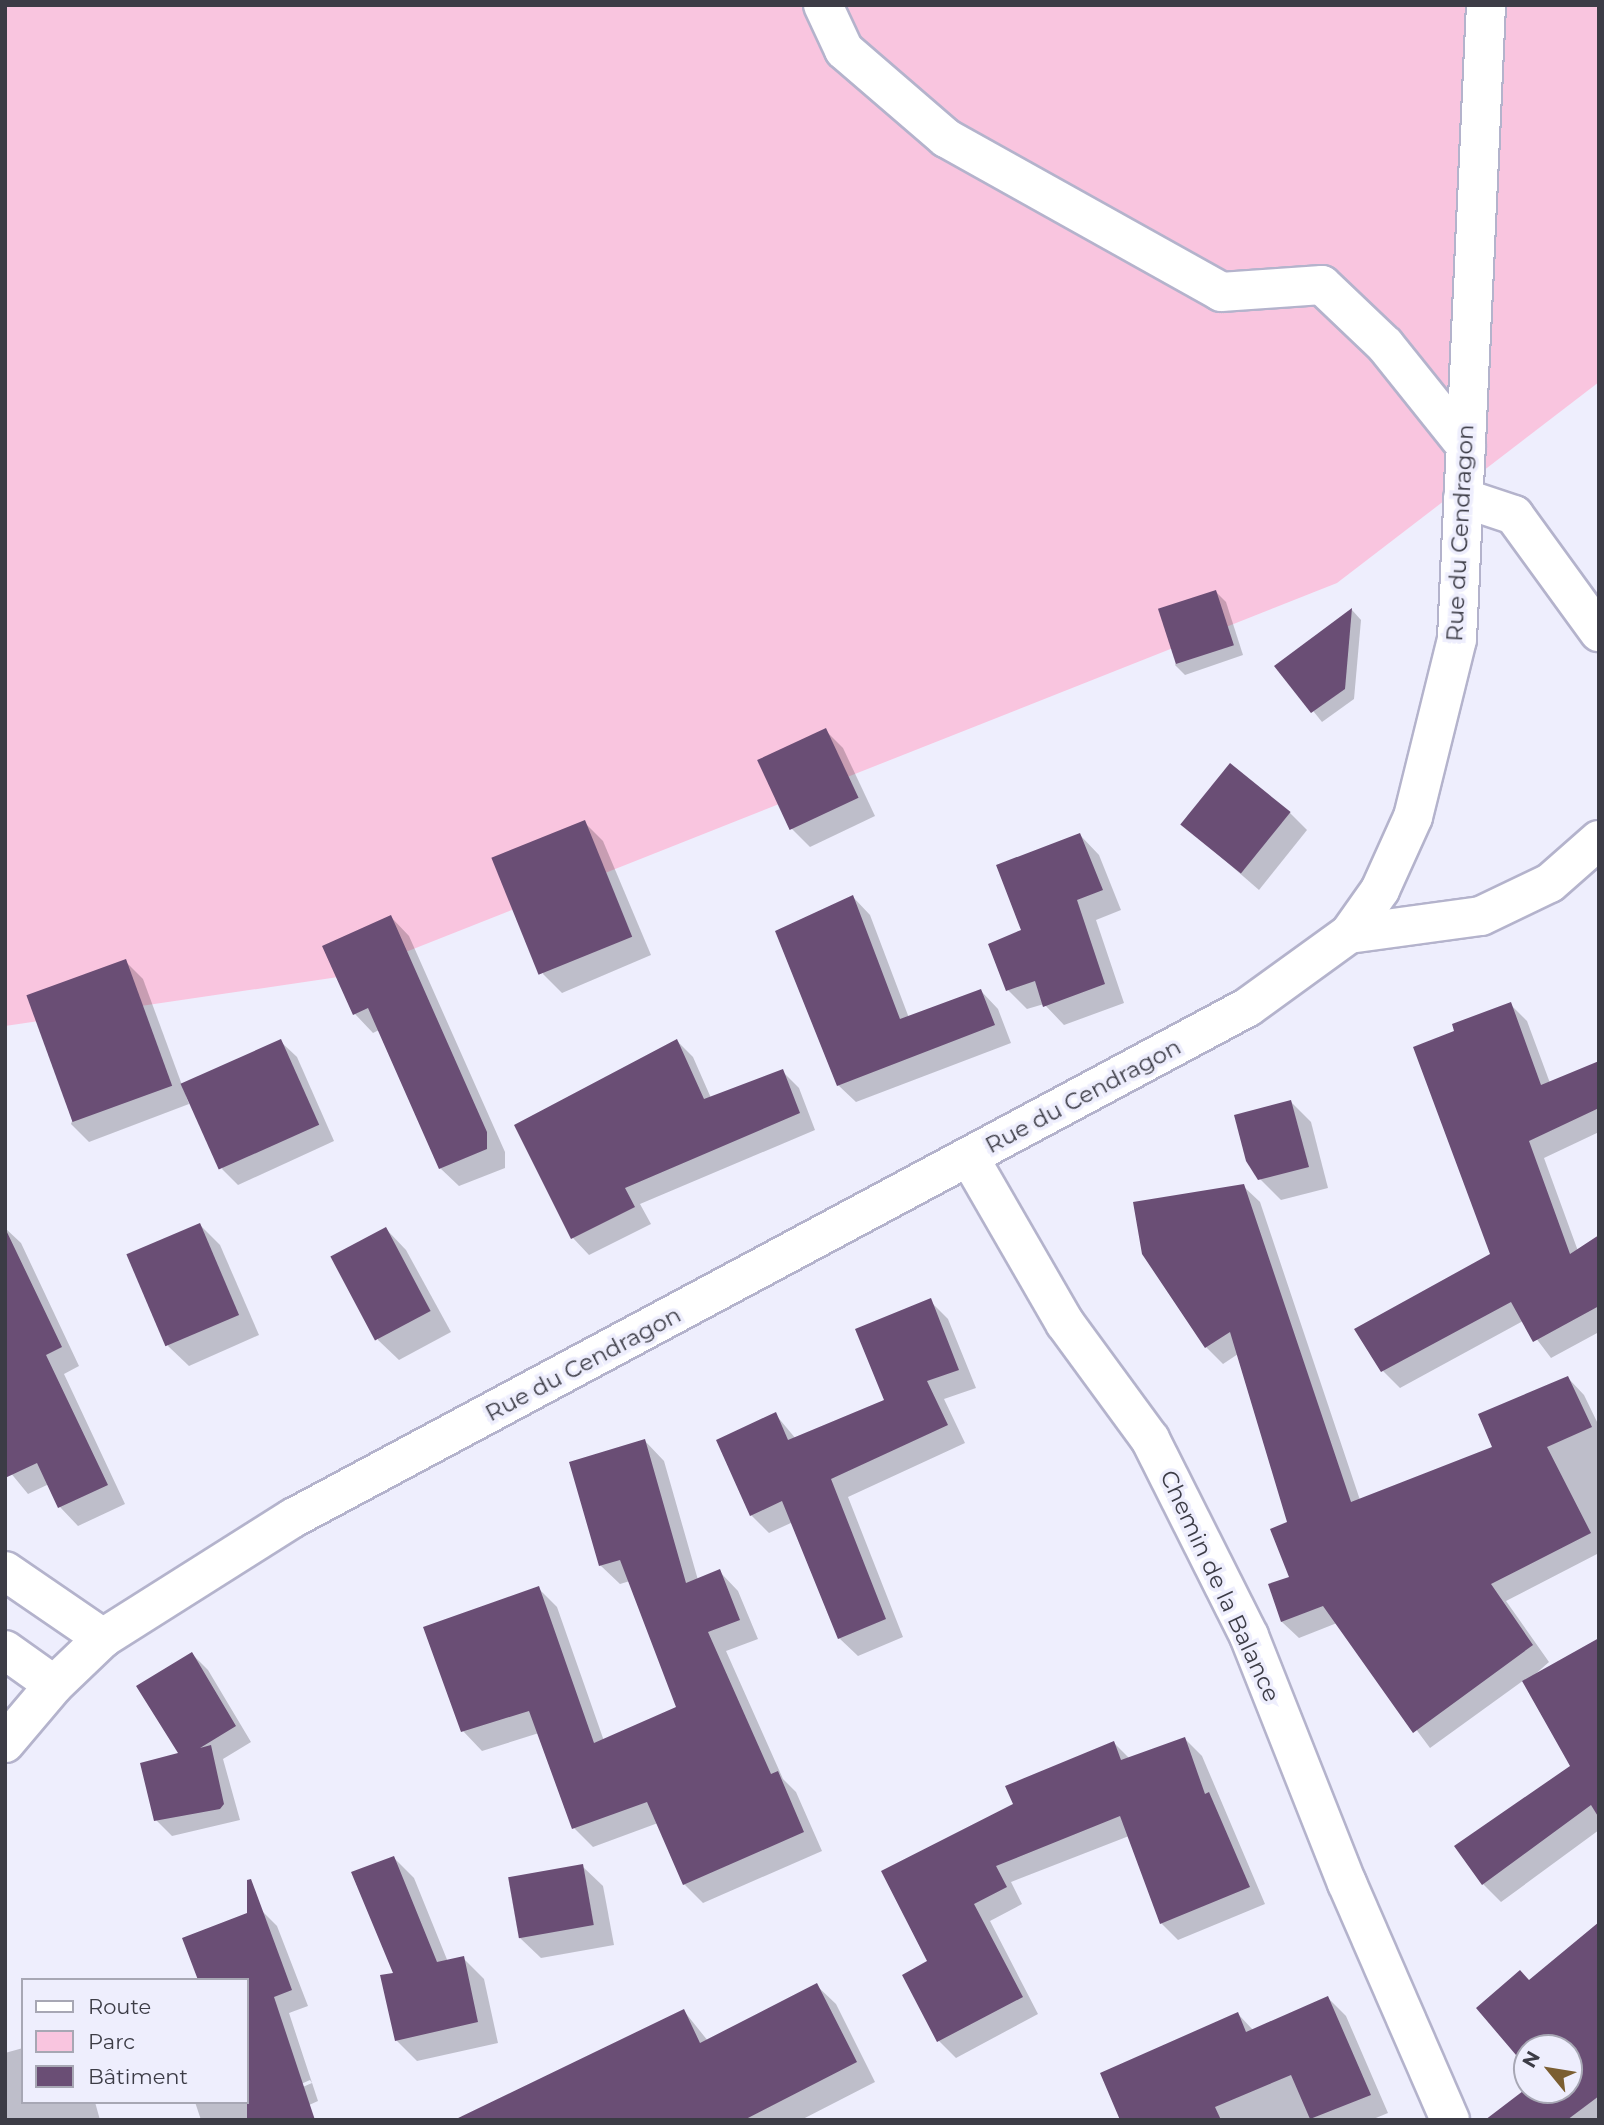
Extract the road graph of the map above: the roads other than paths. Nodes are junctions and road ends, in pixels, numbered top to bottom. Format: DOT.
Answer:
graph roads {
  1 [pos="823,5"];
  2 [pos="1486,5"];
  3 [pos="1466,446"];
  4 [pos="1463,498"];
  5 [pos="1599,632"];
  6 [pos="1599,840"];
  7 [pos="1349,934"];
  8 [pos="969,1157"];
  9 [pos="5,1571"];
  10 [pos="103,1638"];
  11 [pos="5,1650"];
  12 [pos="54,1685"];
  13 [pos="5,1743"];
  14 [pos="1450,2120"];
  1 -- 3 [label="street"];
  2 -- 3 [label="street, Rue du Cendragon"];
  3 -- 4 [label="street, Rue du Cendragon"];
  4 -- 5 [label="street"];
  4 -- 7 [label="street, Rue du Cendragon"];
  6 -- 7 [label="street"];
  7 -- 8 [label="street, Rue du Cendragon"];
  8 -- 10 [label="street, Rue du Cendragon"];
  8 -- 14 [label="street, Chemin de la Balance"];
  9 -- 10 [label="street"];
  10 -- 12 [label="street, Rue du Cendragon"];
  11 -- 12 [label="street"];
  12 -- 13 [label="street, Rue du Cendragon"];
}
